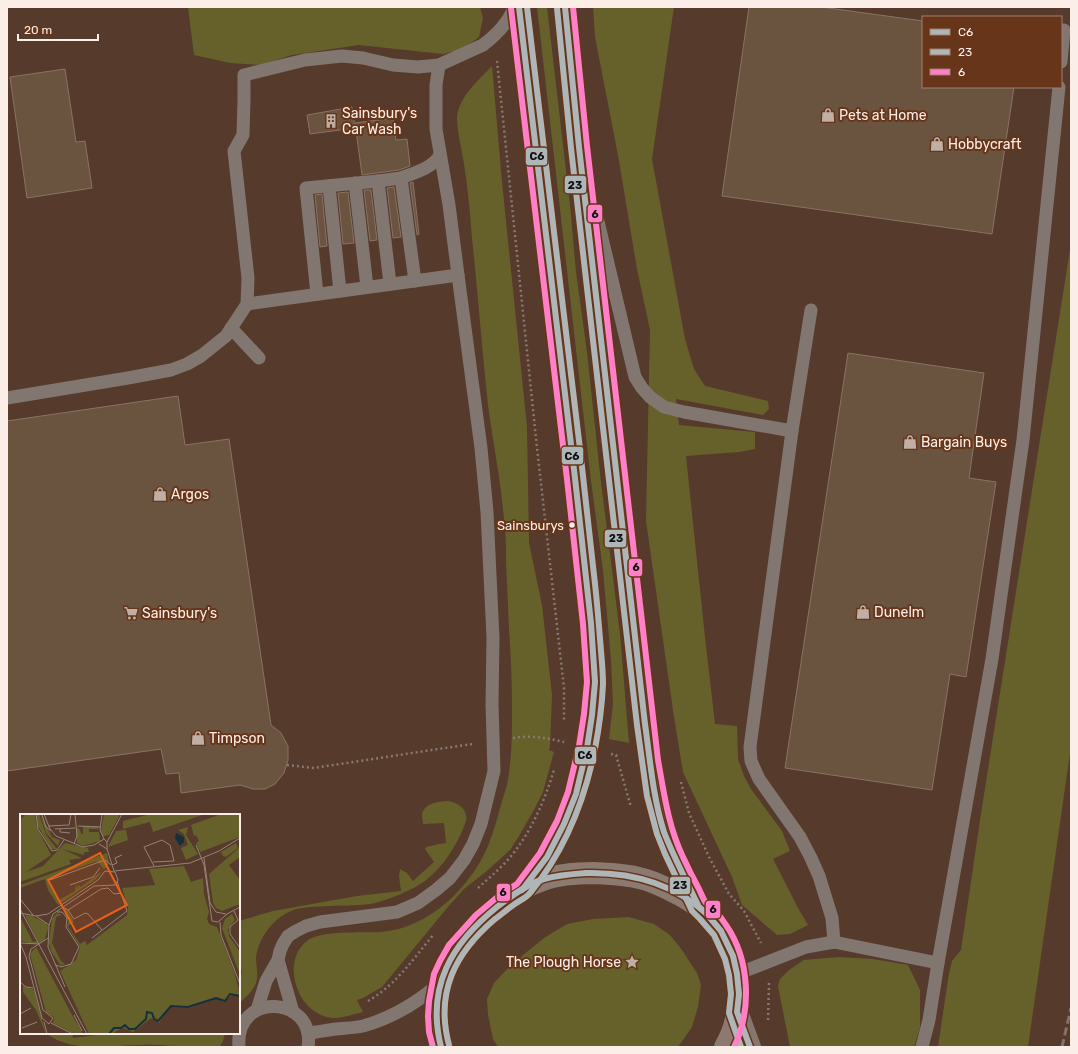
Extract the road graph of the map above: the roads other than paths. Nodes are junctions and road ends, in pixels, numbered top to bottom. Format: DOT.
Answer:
graph roads {
  1 [pos="514,7"];
  2 [pos="518,7"];
  3 [pos="565,7"];
  4 [pos="1064,30"];
  5 [pos="1062,51"];
  6 [pos="439,65"];
  7 [pos="1058,88"];
  8 [pos="579,147"];
  9 [pos="440,154"];
  10 [pos="400,178"];
  11 [pos="378,181"];
  12 [pos="356,183"];
  13 [pos="329,186"];
  14 [pos="458,275"];
  15 [pos="415,281"];
  16 [pos="390,284"];
  17 [pos="367,288"];
  18 [pos="340,291"];
  19 [pos="317,294"];
  20 [pos="247,304"];
  21 [pos="811,310"];
  22 [pos="231,328"];
  23 [pos="259,358"];
  24 [pos="7,398"];
  25 [pos="792,431"];
  26 [pos="522,890"];
  27 [pos="699,907"];
  28 [pos="834,942"];
  29 [pos="278,960"];
  30 [pos="938,963"];
  31 [pos="737,974"];
  32 [pos="441,982"];
  33 [pos="257,1010"];
  34 [pos="293,1012"];
  35 [pos="737,1012"];
  36 [pos="240,1031"];
  37 [pos="308,1033"];
  38 [pos="239,1034"];
  39 [pos="239,1047"];
  40 [pos="308,1047"];
  41 [pos="441,1047"];
  42 [pos="725,1047"];
  43 [pos="750,1047"];
  44 [pos="922,1047"];
  1 -- 6 [label="lane"];
  2 -- 26 [label="highway"];
  3 -- 8 [label="highway"];
  4 -- 5 [label="lane"];
  6 -- 9 [label="lane"];
  6 -- 20 [label="lane"];
  7 -- 30 [label="lane"];
  8 -- 25 [label="lane"];
  8 -- 27 [label="highway"];
  9 -- 10 [label="lane"];
  9 -- 14 [label="lane"];
  10 -- 11 [label="lane"];
  10 -- 15 [label="lane"];
  11 -- 12 [label="lane"];
  11 -- 16 [label="lane"];
  12 -- 13 [label="lane"];
  12 -- 17 [label="lane"];
  13 -- 18 [label="lane"];
  13 -- 19 [label="lane"];
  14 -- 15 [label="lane"];
  14 -- 29 [label="lane"];
  15 -- 16 [label="lane"];
  16 -- 17 [label="lane"];
  17 -- 18 [label="lane"];
  18 -- 19 [label="lane"];
  19 -- 20 [label="lane"];
  20 -- 22 [label="lane"];
  21 -- 25 [label="lane"];
  22 -- 23 [label="lane"];
  22 -- 24 [label="lane"];
  25 -- 28 [label="lane"];
  26 -- 27 [label="highway"];
  26 -- 32 [label="highway"];
  27 -- 31 [label="highway"];
  28 -- 30 [label="lane"];
  28 -- 31 [label="lane"];
  29 -- 33 [label="lane"];
  29 -- 34 [label="lane"];
  30 -- 44 [label="lane"];
  31 -- 35 [label="highway"];
  32 -- 37 [label="lane"];
  32 -- 41 [label="highway"];
  33 -- 34 [label="lane"];
  33 -- 36 [label="lane"];
  34 -- 37 [label="lane"];
  35 -- 42 [label="highway"];
  35 -- 43 [label="street"];
  37 -- 40 [label="lane"];
  38 -- 39 [label="lane"];
}
